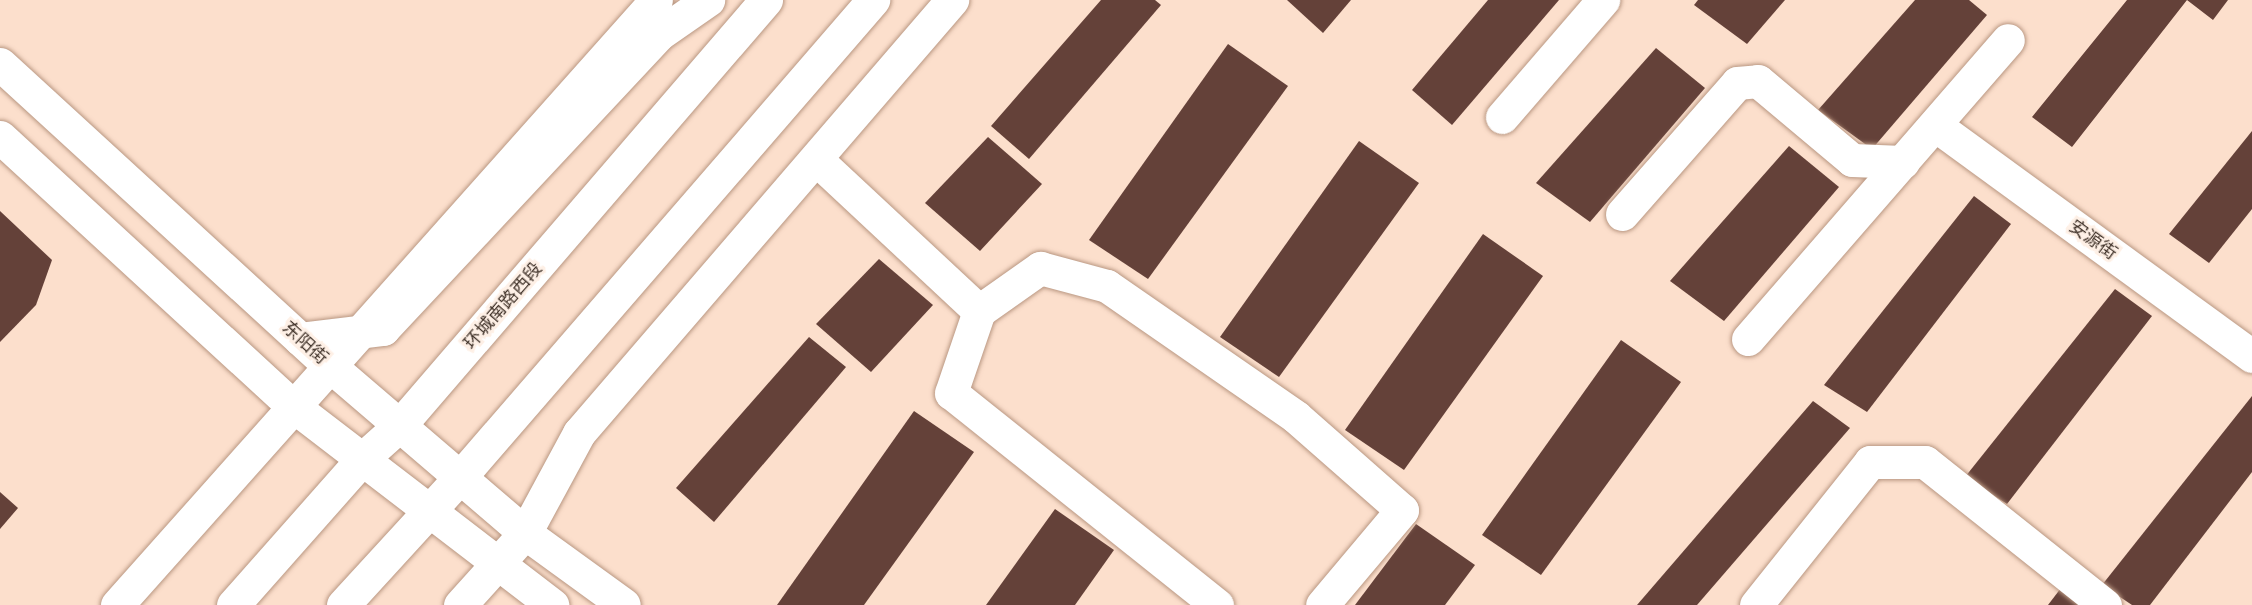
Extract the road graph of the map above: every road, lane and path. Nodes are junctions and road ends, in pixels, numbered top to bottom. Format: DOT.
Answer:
graph roads {
  1 [pos="656,0"];
  2 [pos="708,0"];
  3 [pos="766,0"];
  4 [pos="873,0"];
  5 [pos="952,0"];
  6 [pos="1603,0"];
  7 [pos="2008,40"];
  8 [pos="0,64"];
  9 [pos="1502,117"];
  10 [pos="1935,125"];
  11 [pos="0,137"];
  12 [pos="816,159"];
  13 [pos="1903,162"];
  14 [pos="1622,214"];
  15 [pos="979,311"];
  16 [pos="358,332"];
  17 [pos="300,339"];
  18 [pos="1748,339"];
  19 [pos="2252,356"];
  20 [pos="329,365"];
  21 [pos="293,406"];
  22 [pos="400,426"];
  23 [pos="363,459"];
  24 [pos="461,476"];
  25 [pos="429,510"];
  26 [pos="525,532"];
  27 [pos="496,565"];
  28 [pos="117,605"];
  29 [pos="233,605"];
  30 [pos="343,605"];
  31 [pos="460,605"];
  32 [pos="552,605"];
  33 [pos="624,605"];
  34 [pos="1217,605"];
  35 [pos="1322,605"];
  36 [pos="1756,605"];
  37 [pos="2105,605"];
  1 -- 16 [label="main road"];
  2 -- 16 [label="main road"];
  3 -- 22 [label="main road, 环城南路西段"];
  4 -- 24 [label="main road"];
  5 -- 12 [label="main road"];
  6 -- 9 [label="main road"];
  7 -- 10 [label="main road"];
  8 -- 17 [label="main road, 东阳街"];
  10 -- 13 [label="main road"];
  10 -- 19 [label="main road, 安源街"];
  11 -- 21 [label="main road"];
  12 -- 15 [label="main road"];
  12 -- 26 [label="main road"];
  13 -- 14 [label="main road"];
  13 -- 18 [label="main road"];
  15 -- 34 [label="main road"];
  15 -- 35 [label="main road"];
  16 -- 17 [label="main road"];
  16 -- 20 [label="main road"];
  17 -- 20 [label="main road, 东阳街"];
  20 -- 21 [label="main road"];
  20 -- 22 [label="main road, 东阳街"];
  21 -- 23 [label="main road"];
  21 -- 28 [label="main road"];
  22 -- 23 [label="main road, 环城南路西段"];
  22 -- 24 [label="main road, 东阳街"];
  23 -- 25 [label="main road"];
  23 -- 29 [label="main road, 环城南路西段"];
  24 -- 25 [label="main road"];
  24 -- 26 [label="main road, 东阳街"];
  25 -- 27 [label="main road"];
  25 -- 30 [label="main road"];
  26 -- 27 [label="main road"];
  26 -- 33 [label="main road, 东阳街"];
  27 -- 31 [label="main road"];
  27 -- 32 [label="main road"];
  36 -- 37 [label="main road"];
}
